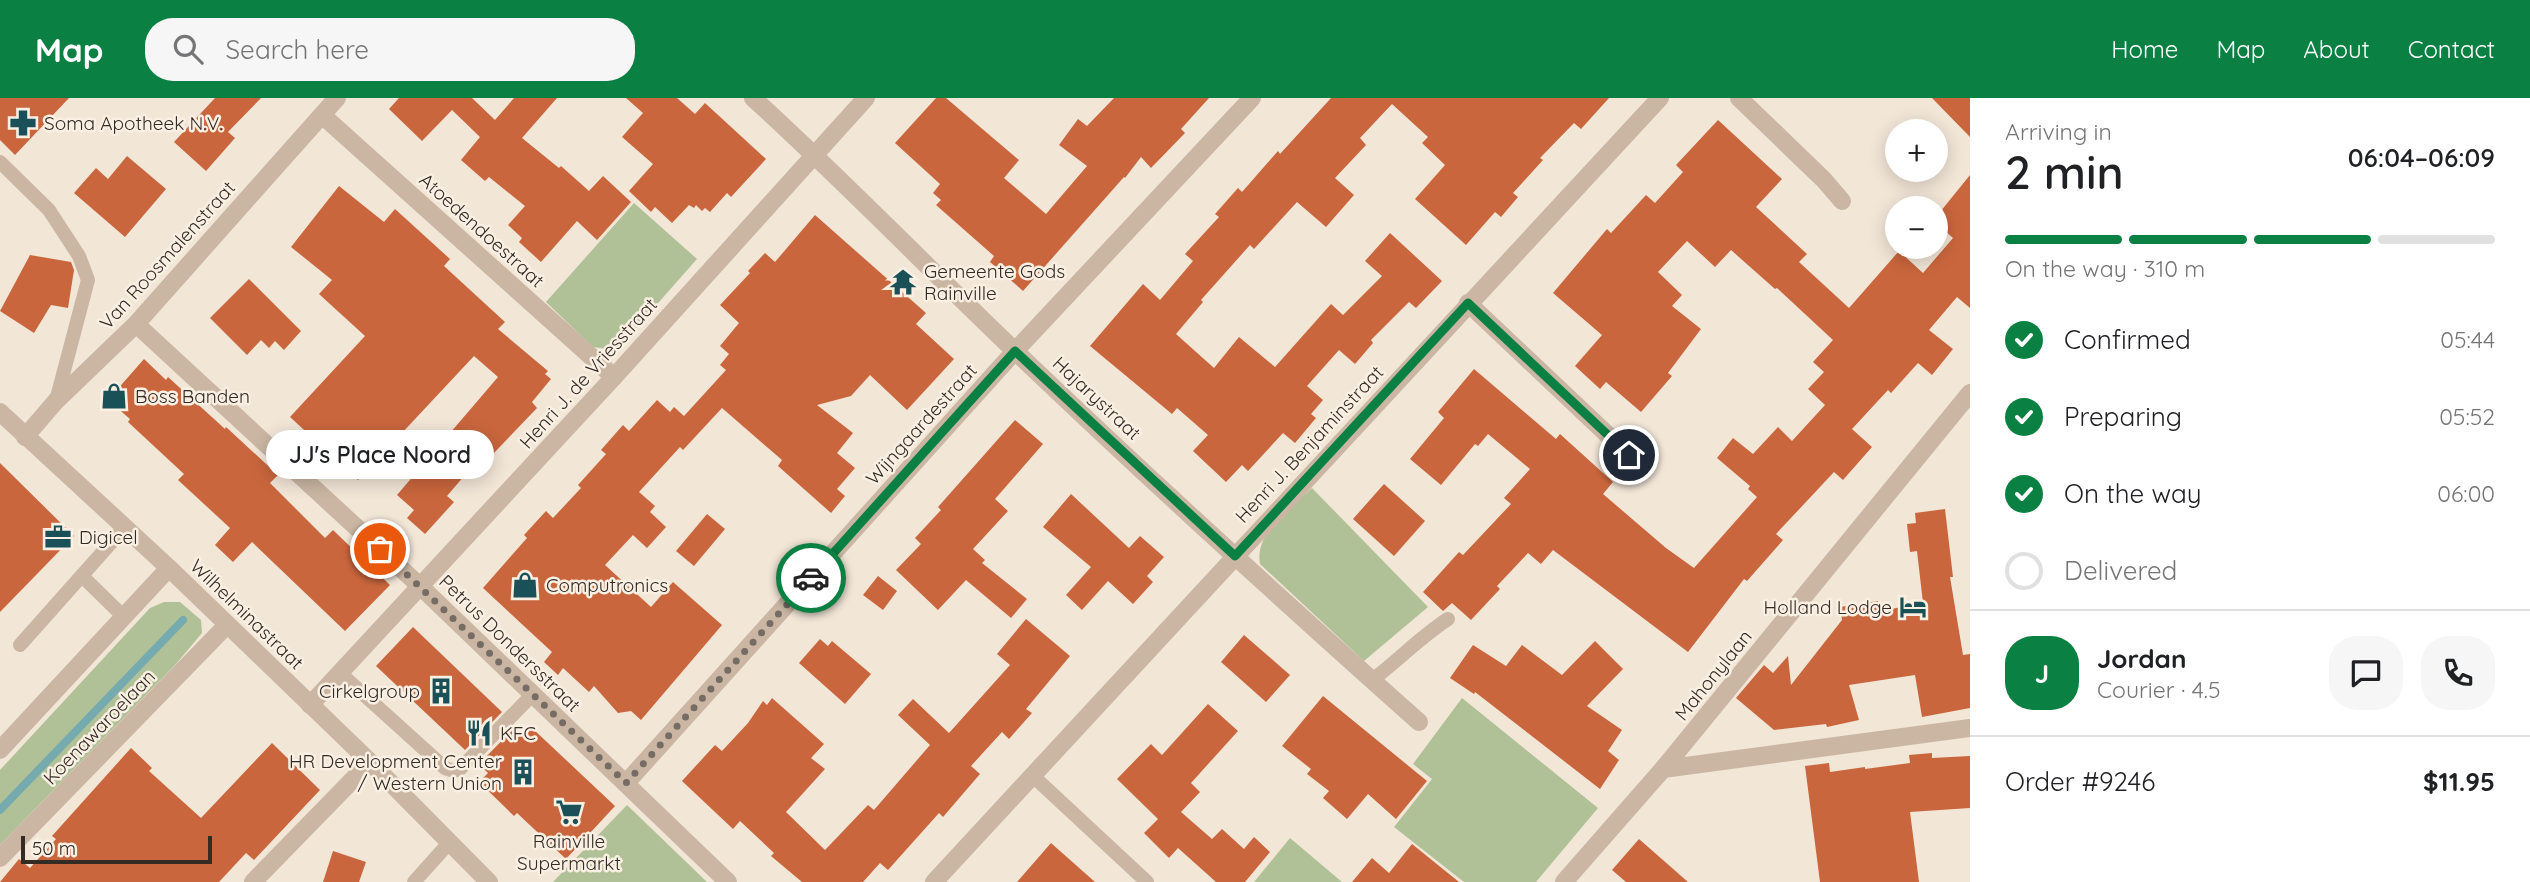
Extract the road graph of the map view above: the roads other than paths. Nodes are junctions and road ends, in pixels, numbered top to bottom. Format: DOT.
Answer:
graph roads {
  1 [pos="337,98"];
  2 [pos="753,98"];
  3 [pos="866,98"];
  4 [pos="1252,98"];
  5 [pos="1660,98"];
  6 [pos="1739,98"];
  7 [pos="321,115"];
  8 [pos="815,155"];
  9 [pos="0,162"];
  10 [pos="1842,201"];
  11 [pos="1468,303"];
  12 [pos="136,324"];
  13 [pos="1015,351"];
  14 [pos="614,377"];
  15 [pos="1970,393"];
  16 [pos="56,401"];
  17 [pos="0,412"];
  18 [pos="25,437"];
  19 [pos="1629,455"];
  20 [pos="125,527"];
  21 [pos="1235,556"];
  22 [pos="169,568"];
  23 [pos="82,576"];
  24 [pos="421,587"];
  25 [pos="124,617"];
  26 [pos="1448,619"];
  27 [pos="227,625"];
  28 [pos="20,645"];
  29 [pos="340,673"];
  30 [pos="1372,680"];
  31 [pos="533,694"];
  32 [pos="310,705"];
  33 [pos="1419,722"];
  34 [pos="1970,728"];
  35 [pos="0,750"];
  36 [pos="370,762"];
  37 [pos="1663,768"];
  38 [pos="1033,776"];
  39 [pos="626,783"];
  40 [pos="449,843"];
  41 [pos="0,858"];
  42 [pos="1569,880"];
  43 [pos="253,882"];
  44 [pos="414,882"];
  45 [pos="489,882"];
  46 [pos="728,882"];
  47 [pos="934,882"];
  48 [pos="1147,882"];
  1 -- 7 [label="street, Van Roosmalenstraat"];
  2 -- 8 [label="street, Hajarystraat"];
  3 -- 8 [label="street, Henri J. de Vriesstraat"];
  4 -- 13 [label="street, Wijngaardestraat"];
  5 -- 11 [label="street, Henri J. Benjaminstraat"];
  6 -- 10 [label="street"];
  7 -- 12 [label="street, Van Roosmalenstraat"];
  7 -- 14 [label="street, Atoedendoestraat"];
  8 -- 13 [label="street, Hajarystraat"];
  8 -- 14 [label="street, Henri J. de Vriesstraat"];
  9 -- 16 [label="lane"];
  11 -- 19 [label="street"];
  11 -- 21 [label="street, Henri J. Benjaminstraat"];
  12 -- 16 [label="street, Van Roosmalenstraat"];
  12 -- 24 [label="street, Petrus Dondersstraat"];
  13 -- 21 [label="street, Hajarystraat"];
  13 -- 39 [label="street, Wijngaardestraat"];
  14 -- 24 [label="street, Henri J. de Vriesstraat"];
  15 -- 37 [label="street, Mahonylaan"];
  16 -- 18 [label="street, Van Roosmalenstraat"];
  17 -- 18 [label="street, Wilhelminastraat"];
  18 -- 20 [label="street, Wilhelminastraat"];
  20 -- 22 [label="street, Wilhelminastraat"];
  20 -- 23 [label="lane"];
  21 -- 30 [label="street, Hajarystraat"];
  21 -- 38 [label="street, Henri J. Benjaminstraat"];
  22 -- 25 [label="street"];
  22 -- 27 [label="street, Wilhelminastraat"];
  23 -- 25 [label="lane"];
  23 -- 28 [label="lane"];
  24 -- 29 [label="street, Henri J. de Vriesstraat"];
  24 -- 31 [label="street, Petrus Dondersstraat"];
  25 -- 35 [label="street"];
  26 -- 30 [label="lane"];
  27 -- 32 [label="street, Wilhelminastraat"];
  27 -- 41 [label="street, Koenawaroelaan"];
  29 -- 31 [label="lane"];
  29 -- 32 [label="street, Henri J. de Vriesstraat"];
  30 -- 33 [label="street, Hajarystraat"];
  31 -- 39 [label="street, Petrus Dondersstraat"];
  32 -- 36 [label="street, Wilhelminastraat"];
  34 -- 37 [label="street"];
  36 -- 40 [label="street, Wilhelminastraat"];
  36 -- 43 [label="street"];
  37 -- 42 [label="street, Mahonylaan"];
  38 -- 47 [label="street, Henri J. Benjaminstraat"];
  38 -- 48 [label="lane"];
  39 -- 46 [label="street, Petrus Dondersstraat"];
  40 -- 44 [label="lane"];
  40 -- 45 [label="street, Wilhelminastraat"];
}
